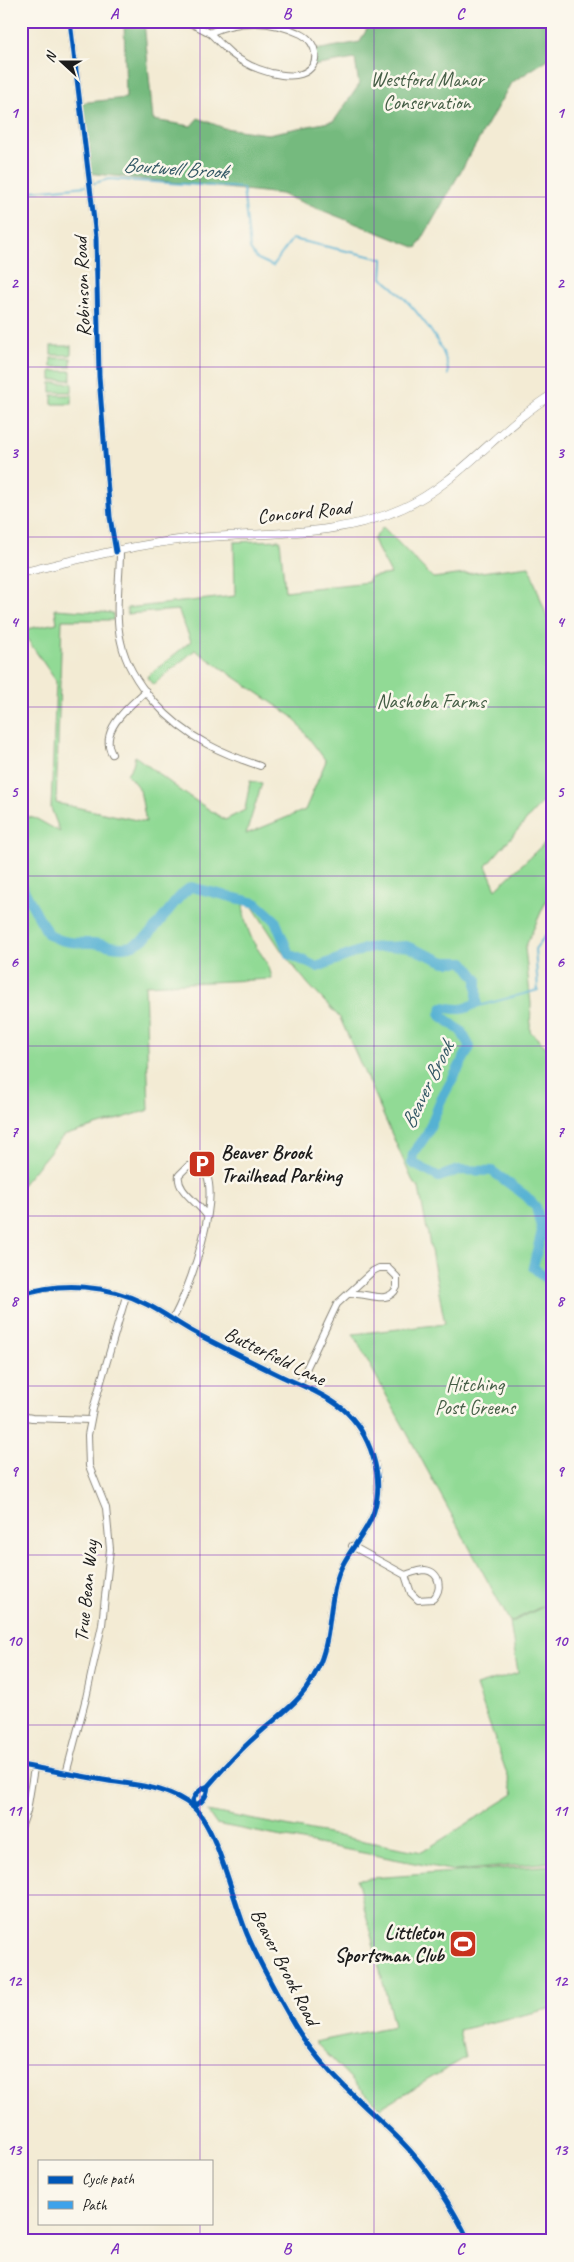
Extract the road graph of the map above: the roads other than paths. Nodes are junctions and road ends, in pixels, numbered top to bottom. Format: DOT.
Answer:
graph roads {
  1 [pos="70,21"];
  2 [pos="184,21"];
  3 [pos="210,33"];
  4 [pos="553,394"];
  5 [pos="118,551"];
  6 [pos="21,573"];
  7 [pos="146,691"];
  8 [pos="112,754"];
  9 [pos="260,766"];
  10 [pos="207,1216"];
  11 [pos="349,1294"];
  12 [pos="21,1295"];
  13 [pos="126,1296"];
  14 [pos="172,1320"];
  15 [pos="299,1384"];
  16 [pos="21,1416"];
  17 [pos="90,1420"];
  18 [pos="352,1546"];
  19 [pos="405,1575"];
  20 [pos="21,1765"];
  21 [pos="34,1768"];
  22 [pos="66,1774"];
  23 [pos="192,1806"];
  24 [pos="21,1828"];
  25 [pos="469,2241"];
  1 -- 5 [label="street, Robinson Road"];
  2 -- 3 [label="street"];
  3 -- 3 [label="street"];
  4 -- 5 [label="main road, Concord Road"];
  5 -- 6 [label="main road, Concord Road"];
  5 -- 7 [label="street, Robinson Road"];
  7 -- 8 [label="street"];
  7 -- 9 [label="street, Robinson Road"];
  10 -- 10 [label="street"];
  10 -- 14 [label="street"];
  11 -- 11 [label="street"];
  11 -- 15 [label="street"];
  12 -- 13 [label="street, Butterfield Lane"];
  13 -- 14 [label="street, Butterfield Lane"];
  13 -- 17 [label="street, True Bean Way"];
  14 -- 15 [label="street, Butterfield Lane"];
  15 -- 18 [label="street, Butterfield Lane"];
  16 -- 17 [label="street"];
  17 -- 22 [label="street, True Bean Way"];
  18 -- 19 [label="street"];
  18 -- 23 [label="street, Butterfield Lane"];
  19 -- 19 [label="street"];
  20 -- 21 [label="street, Beaver Brook Road"];
  21 -- 22 [label="street, Beaver Brook Road"];
  21 -- 24 [label="street"];
  22 -- 23 [label="street, Beaver Brook Road"];
  23 -- 25 [label="street, Beaver Brook Road"];
}
